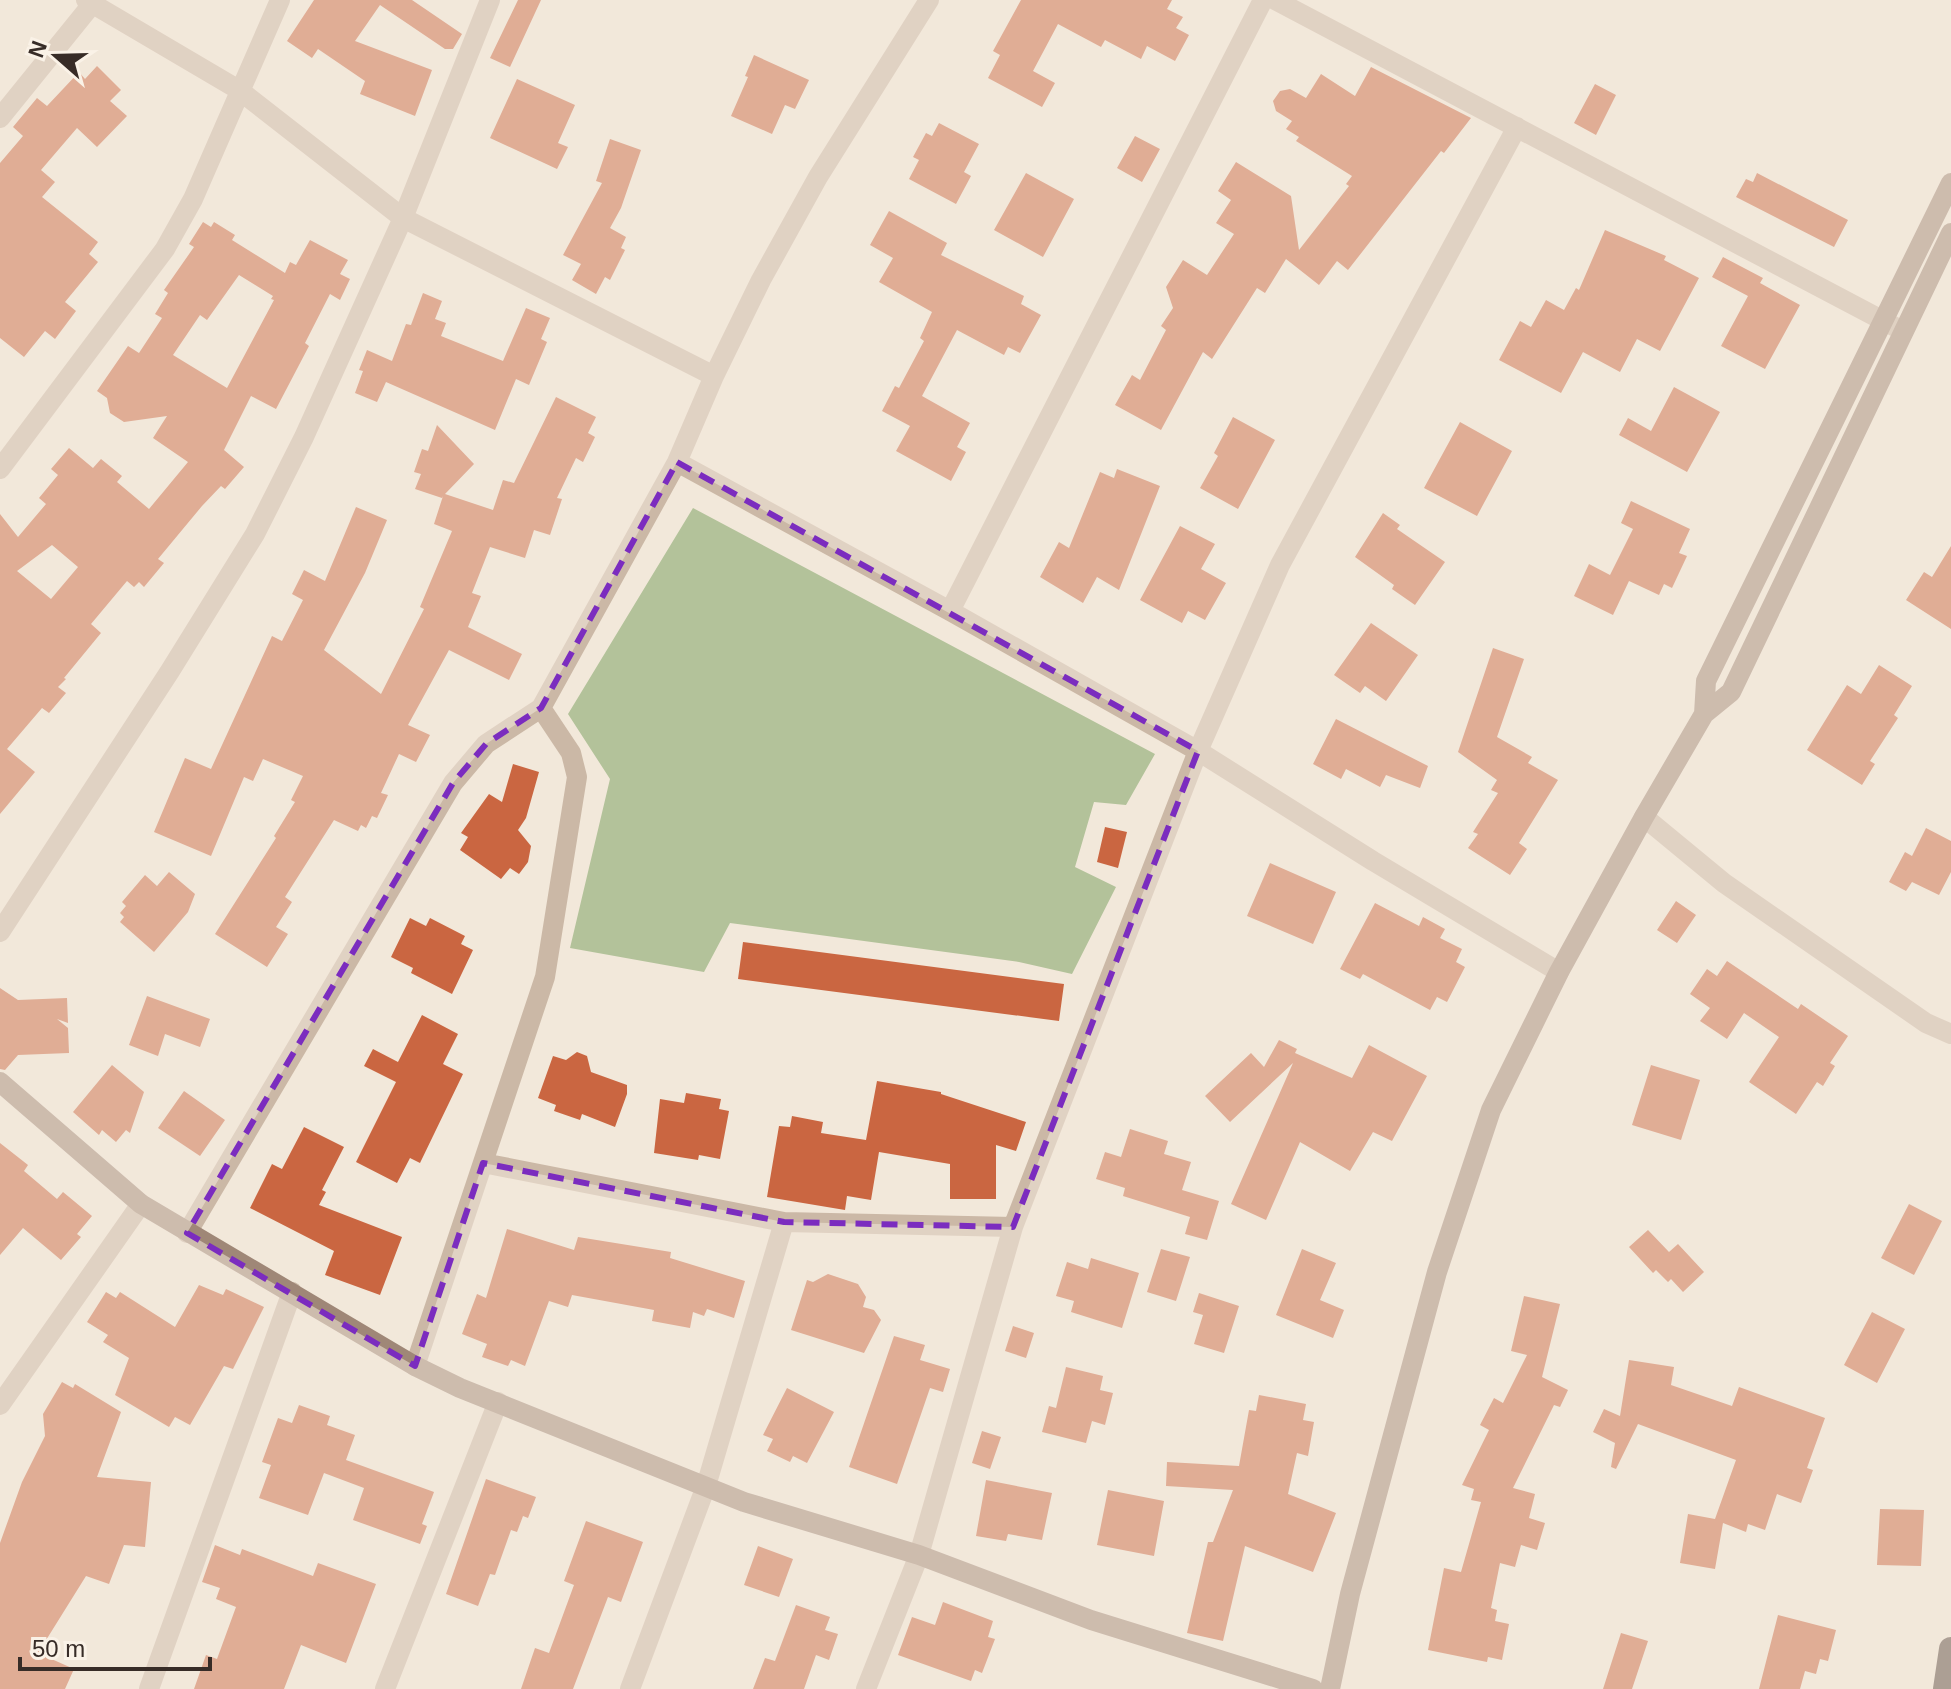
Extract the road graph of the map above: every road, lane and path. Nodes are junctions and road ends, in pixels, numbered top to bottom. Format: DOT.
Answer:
graph roads {
  1 [pos="280,0"];
  2 [pos="490,0"];
  3 [pos="929,0"];
  4 [pos="1263,0"];
  5 [pos="1275,0"];
  6 [pos="90,2"];
  7 [pos="239,90"];
  8 [pos="0,118"];
  9 [pos="1517,127"];
  10 [pos="1951,183"];
  11 [pos="403,218"];
  12 [pos="1951,233"];
  13 [pos="1882,320"];
  14 [pos="1903,331"];
  15 [pos="714,376"];
  16 [pos="1835,423"];
  17 [pos="1857,430"];
  18 [pos="677,462"];
  19 [pos="0,469"];
  20 [pos="1765,565"];
  21 [pos="1788,574"];
  22 [pos="950,611"];
  23 [pos="541,708"];
  24 [pos="1704,714"];
  25 [pos="1198,751"];
  26 [pos="1644,817"];
  27 [pos="0,932"];
  28 [pos="1559,972"];
  29 [pos="1951,1034"];
  30 [pos="0,1082"];
  31 [pos="483,1163"];
  32 [pos="141,1204"];
  33 [pos="784,1222"];
  34 [pos="1013,1227"];
  35 [pos="187,1233"];
  36 [pos="292,1292"];
  37 [pos="415,1366"];
  38 [pos="498,1402"];
  39 [pos="0,1405"];
  40 [pos="706,1486"];
  41 [pos="919,1555"];
  42 [pos="1951,1649"];
  43 [pos="149,1689"];
  44 [pos="385,1689"];
  45 [pos="630,1689"];
  46 [pos="866,1689"];
  47 [pos="1313,1689"];
  48 [pos="1330,1689"];
  49 [pos="1945,1689"];
  1 -- 7 [label="street"];
  2 -- 11 [label="street"];
  3 -- 15 [label="street"];
  4 -- 22 [label="street"];
  5 -- 9 [label="street"];
  6 -- 7 [label="street"];
  6 -- 8 [label="street"];
  7 -- 11 [label="street"];
  7 -- 19 [label="street"];
  9 -- 13 [label="street"];
  9 -- 25 [label="street"];
  10 -- 13 [label="street"];
  11 -- 15 [label="street"];
  11 -- 27 [label="street"];
  12 -- 14 [label="street"];
  13 -- 14 [label="street"];
  13 -- 16 [label="street"];
  14 -- 17 [label="street"];
  15 -- 18 [label="street"];
  16 -- 17 [label="street"];
  16 -- 20 [label="street"];
  17 -- 21 [label="street"];
  18 -- 22 [label="street"];
  18 -- 23 [label="street"];
  20 -- 21 [label="street"];
  20 -- 24 [label="street"];
  21 -- 24 [label="street"];
  22 -- 25 [label="street"];
  23 -- 31 [label="street"];
  23 -- 35 [label="street"];
  24 -- 26 [label="street"];
  25 -- 28 [label="street"];
  25 -- 34 [label="street"];
  26 -- 28 [label="street"];
  26 -- 29 [label="street"];
  28 -- 48 [label="street"];
  30 -- 32 [label="street"];
  31 -- 33 [label="street"];
  31 -- 37 [label="street"];
  32 -- 35 [label="street"];
  32 -- 39 [label="street"];
  33 -- 34 [label="street"];
  33 -- 40 [label="street"];
  34 -- 41 [label="street"];
  35 -- 36 [label="street"];
  36 -- 37 [label="street"];
  36 -- 43 [label="street"];
  37 -- 38 [label="street"];
  38 -- 40 [label="street"];
  38 -- 44 [label="street"];
  40 -- 41 [label="street"];
  40 -- 45 [label="street"];
  41 -- 46 [label="street"];
  41 -- 47 [label="street"];
  42 -- 49 [label="highway"];
}
